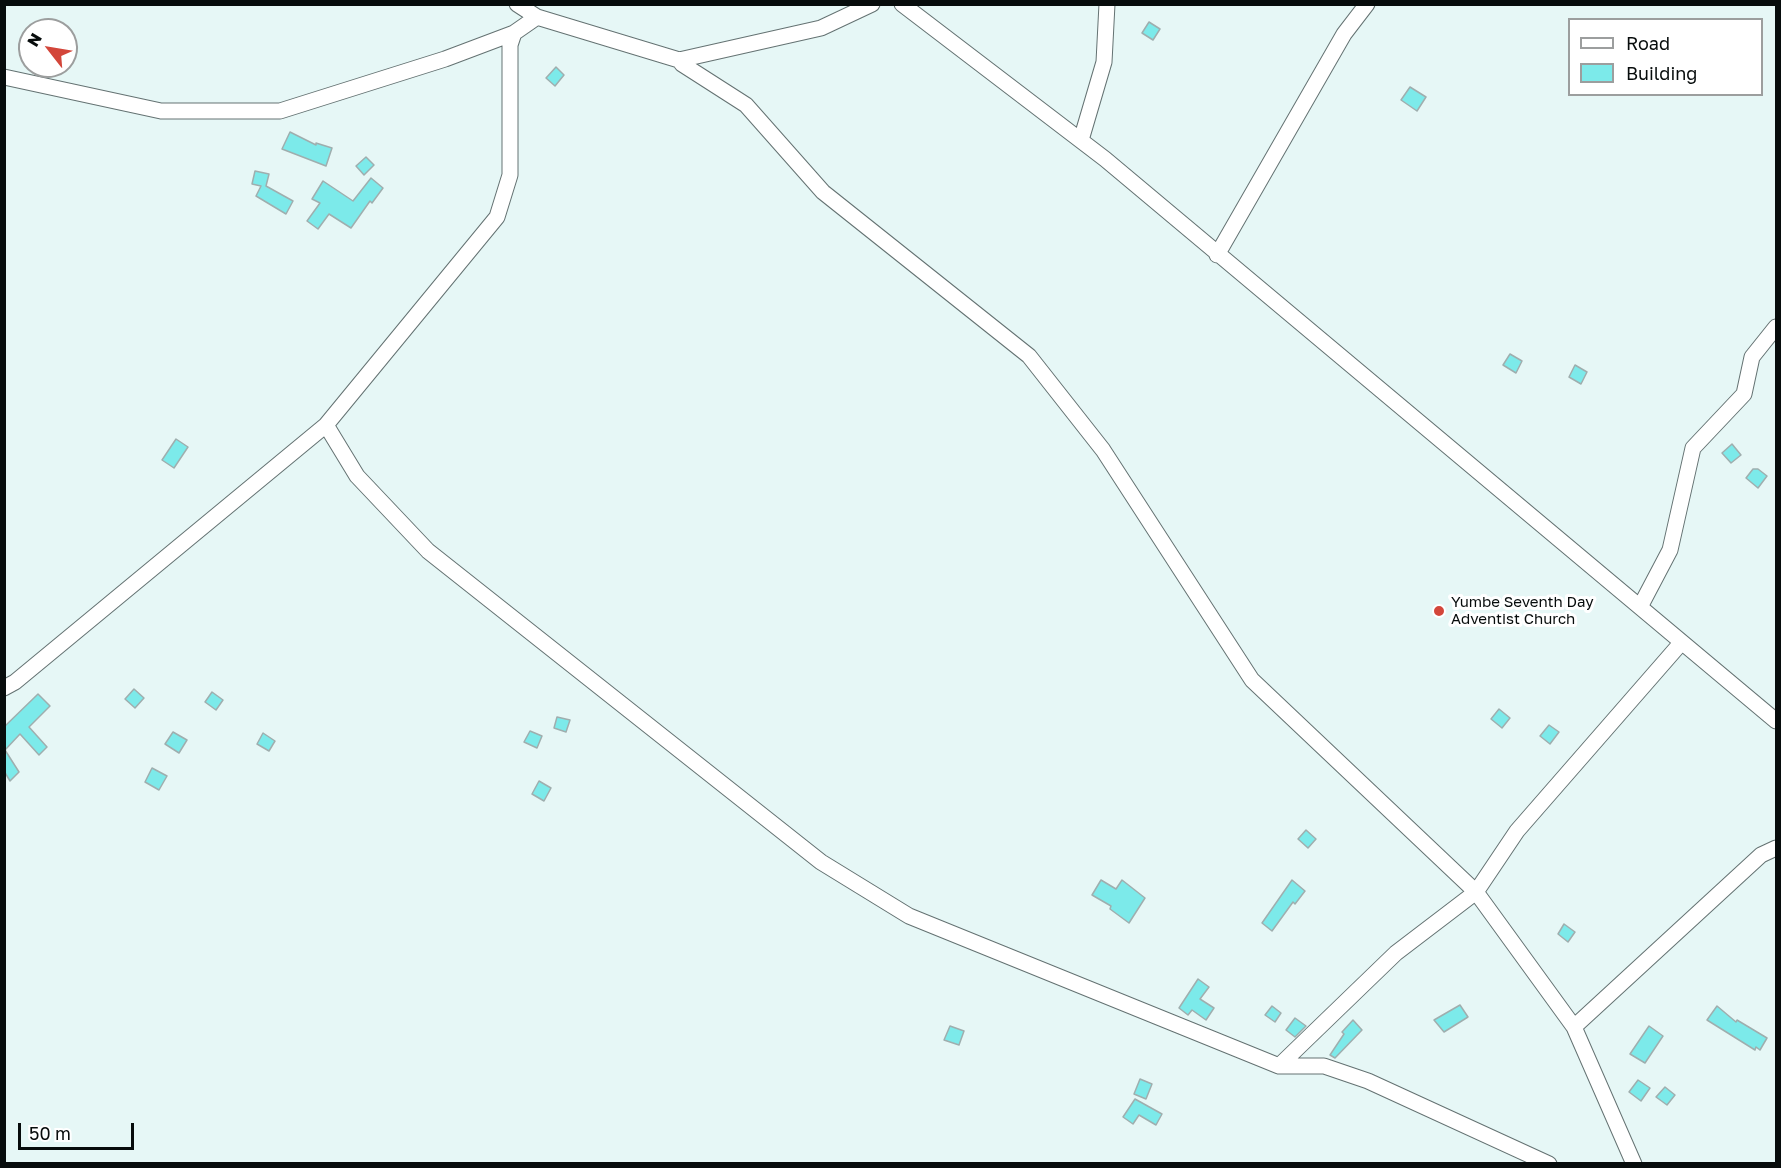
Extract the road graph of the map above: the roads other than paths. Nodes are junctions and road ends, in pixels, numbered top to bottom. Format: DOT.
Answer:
graph roads {
  1 [pos="517,4"];
  2 [pos="872,4"];
  3 [pos="902,4"];
  4 [pos="1107,4"];
  5 [pos="1367,4"];
  6 [pos="537,18"];
  7 [pos="514,33"];
  8 [pos="679,60"];
  9 [pos="4,77"];
  10 [pos="1081,140"];
  11 [pos="1217,255"];
  12 [pos="1776,327"];
  13 [pos="326,425"];
  14 [pos="1640,608"];
  15 [pos="1681,643"];
  16 [pos="4,688"];
  17 [pos="1776,721"];
  18 [pos="1776,848"];
  19 [pos="1476,892"];
  20 [pos="1574,1027"];
  21 [pos="1279,1066"];
  22 [pos="1549,1164"];
  23 [pos="1634,1164"];
  1 -- 6 [label="street"];
  2 -- 8 [label="street"];
  3 -- 10 [label="street"];
  4 -- 10 [label="street"];
  5 -- 11 [label="street"];
  6 -- 7 [label="street"];
  6 -- 8 [label="street"];
  7 -- 9 [label="street"];
  7 -- 13 [label="street"];
  8 -- 19 [label="street"];
  10 -- 11 [label="street"];
  11 -- 14 [label="street"];
  12 -- 14 [label="street"];
  13 -- 16 [label="street"];
  13 -- 21 [label="street"];
  14 -- 15 [label="street"];
  15 -- 17 [label="street"];
  15 -- 19 [label="street"];
  18 -- 20 [label="street"];
  19 -- 20 [label="street"];
  19 -- 21 [label="street"];
  20 -- 23 [label="street"];
  21 -- 22 [label="street"];
}
